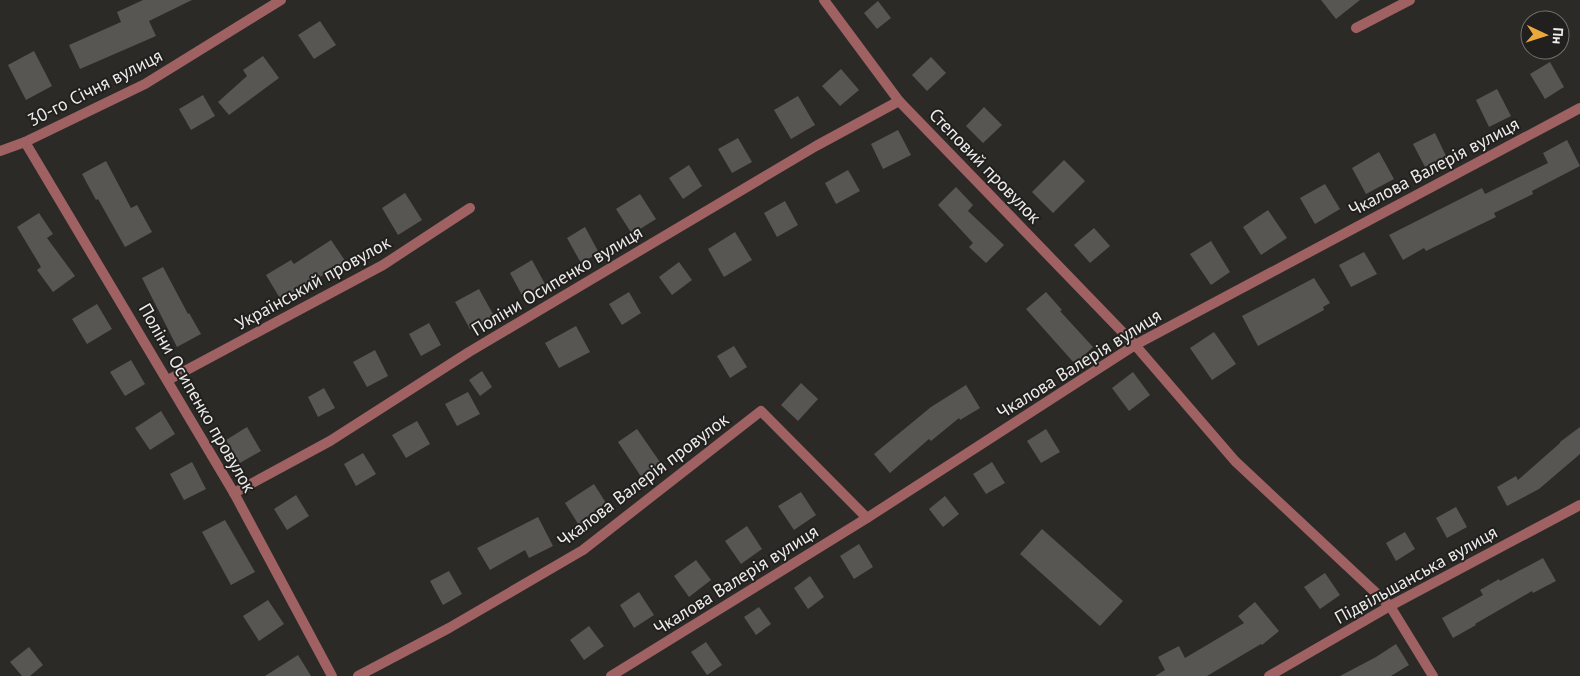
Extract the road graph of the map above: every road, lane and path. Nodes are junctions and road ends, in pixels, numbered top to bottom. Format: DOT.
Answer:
graph roads {
  1 [pos="281,0"];
  2 [pos="824,0"];
  3 [pos="1410,0"];
  4 [pos="1356,28"];
  5 [pos="899,101"];
  6 [pos="1580,108"];
  7 [pos="25,142"];
  8 [pos="0,151"];
  9 [pos="470,208"];
  10 [pos="1135,345"];
  11 [pos="168,380"];
  12 [pos="234,494"];
  13 [pos="1580,505"];
  14 [pos="868,518"];
  15 [pos="1390,606"];
  16 [pos="332,676"];
  17 [pos="358,676"];
  18 [pos="611,676"];
  19 [pos="1269,676"];
  20 [pos="1433,676"];
  1 -- 7 [label="street, 30-го Січня вулиця"];
  2 -- 5 [label="street, Степовий провулок"];
  3 -- 4 [label="street"];
  5 -- 10 [label="street, Степовий провулок"];
  5 -- 12 [label="street, Поліни Осипенко вулиця"];
  6 -- 10 [label="street, Чкалова Валерія вулиця"];
  7 -- 8 [label="street, 30-го Січня вулиця"];
  7 -- 11 [label="street, Поліни Осипенко провулок"];
  9 -- 11 [label="street, Український провулок"];
  10 -- 14 [label="street, Чкалова Валерія вулиця"];
  10 -- 15 [label="street, Степовий провулок"];
  11 -- 12 [label="street, Поліни Осипенко провулок"];
  12 -- 16 [label="street, Поліни Осипенко провулок"];
  13 -- 15 [label="street, Підвільшанська вулиця"];
  14 -- 17 [label="street, Чкалова Валерія провулок"];
  14 -- 18 [label="street, Чкалова Валерія вулиця"];
  15 -- 19 [label="street, Підвільшанська вулиця"];
  15 -- 20 [label="street, Степовий провулок"];
}
